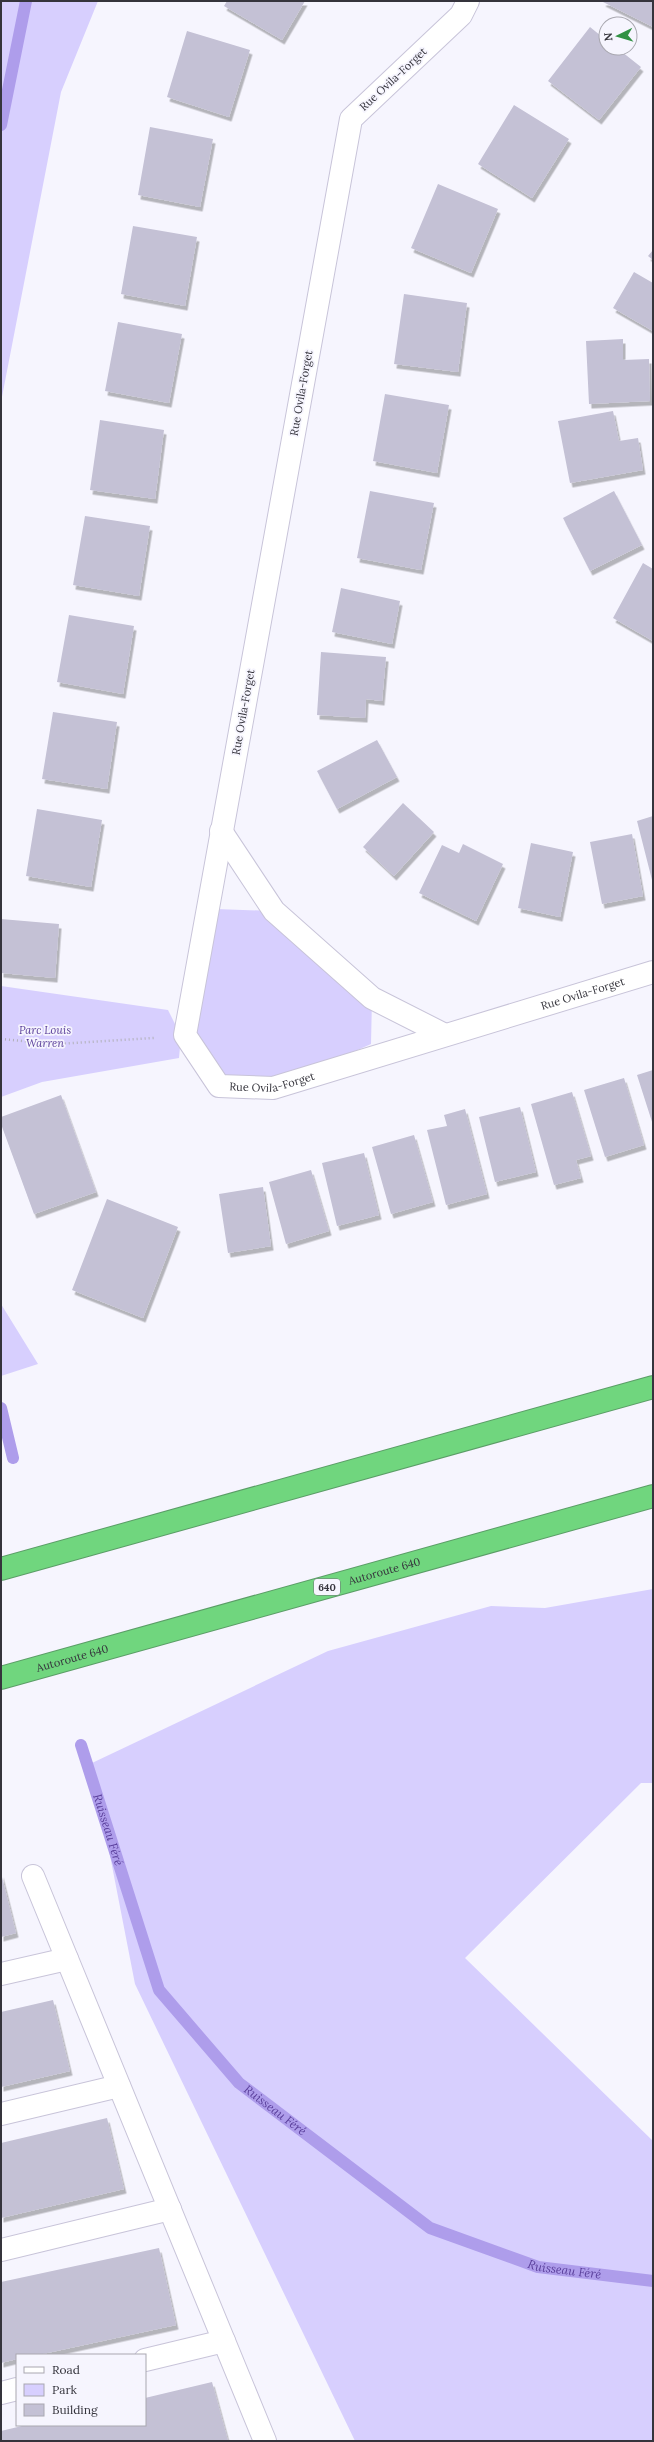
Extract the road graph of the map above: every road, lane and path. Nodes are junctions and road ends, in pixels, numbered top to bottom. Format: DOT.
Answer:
graph roads {
  1 [pos="468,1"];
  2 [pos="221,831"];
  3 [pos="653,972"];
  4 [pos="443,1034"];
  5 [pos="158,1038"];
  6 [pos="1,1039"];
  7 [pos="653,1387"];
  8 [pos="653,1496"];
  9 [pos="1,1569"];
  10 [pos="1,1678"];
  11 [pos="33,1876"];
  12 [pos="66,1959"];
  13 [pos="1,1974"];
  14 [pos="119,2086"];
  15 [pos="1,2114"];
  16 [pos="170,2209"];
  17 [pos="1,2250"];
  18 [pos="224,2341"];
  19 [pos="146,2360"];
  20 [pos="16,2389"];
  21 [pos="1,2393"];
  22 [pos="265,2441"];
  1 -- 2 [label="street, Rue Ovila-Forget"];
  2 -- 4 [label="street"];
  2 -- 4 [label="street, Rue Ovila-Forget"];
  3 -- 4 [label="street, Rue Ovila-Forget"];
  5 -- 6 [label="path"];
  7 -- 9 [label="highway"];
  8 -- 10 [label="highway, Autoroute 640 / 640"];
  11 -- 12 [label="street"];
  12 -- 13 [label="street"];
  12 -- 14 [label="street"];
  14 -- 15 [label="street"];
  14 -- 16 [label="street"];
  16 -- 17 [label="street"];
  16 -- 18 [label="street"];
  18 -- 19 [label="street"];
  18 -- 22 [label="street"];
  20 -- 21 [label="street"];
}
